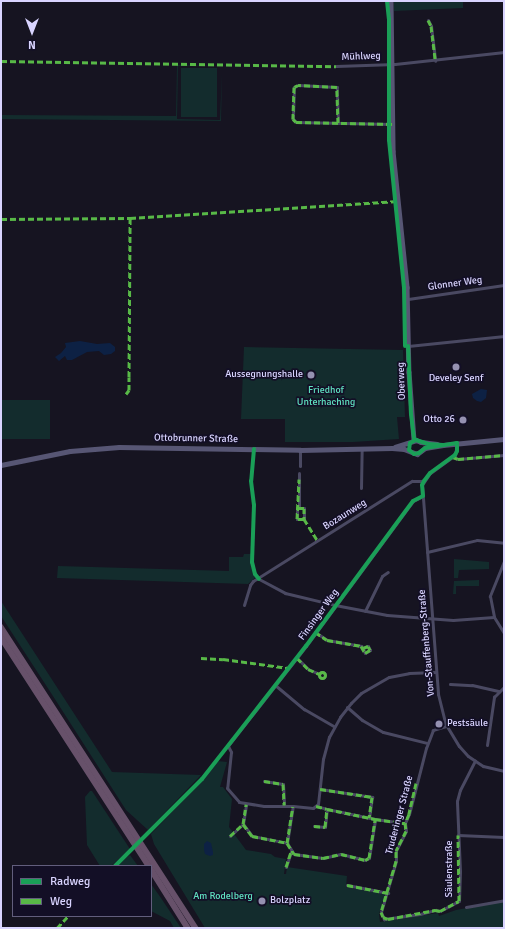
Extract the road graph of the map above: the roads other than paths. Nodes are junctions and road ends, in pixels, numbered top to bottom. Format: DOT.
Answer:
graph roads {
  1 [pos="391,1"];
  2 [pos="428,20"];
  3 [pos="504,52"];
  4 [pos="435,61"];
  5 [pos="391,64"];
  6 [pos="336,66"];
  7 [pos="338,122"];
  8 [pos="392,124"];
  9 [pos="504,285"];
  10 [pos="408,299"];
  11 [pos="504,336"];
  12 [pos="408,346"];
  13 [pos="504,439"];
  14 [pos="414,440"];
  15 [pos="421,442"];
  16 [pos="410,443"];
  17 [pos="457,443"];
  18 [pos="443,445"];
  19 [pos="392,448"];
  20 [pos="362,449"];
  21 [pos="300,450"];
  22 [pos="422,451"];
  23 [pos="411,452"];
  24 [pos="504,455"];
  25 [pos="453,457"];
  26 [pos="1,464"];
  27 [pos="300,466"];
  28 [pos="299,473"];
  29 [pos="424,481"];
  30 [pos="361,488"];
  31 [pos="423,496"];
  32 [pos="299,508"];
  33 [pos="504,543"];
  34 [pos="427,552"];
  35 [pos="504,561"];
  36 [pos="388,572"];
  37 [pos="259,579"];
  38 [pos="244,605"];
  39 [pos="335,606"];
  40 [pos="365,611"];
  41 [pos="494,617"];
  42 [pos="432,619"];
  43 [pos="1,627"];
  44 [pos="315,632"];
  45 [pos="504,632"];
  46 [pos="1,637"];
  47 [pos="363,648"];
  48 [pos="297,658"];
  49 [pos="436,672"];
  50 [pos="319,674"];
  51 [pos="450,684"];
  52 [pos="275,685"];
  53 [pos="504,687"];
  54 [pos="499,691"];
  55 [pos="347,707"];
  56 [pos="334,726"];
  57 [pos="446,726"];
  58 [pos="427,743"];
  59 [pos="487,745"];
  60 [pos="475,761"];
  61 [pos="504,771"];
  62 [pos="264,781"];
  63 [pos="320,789"];
  64 [pos="246,804"];
  65 [pos="284,805"];
  66 [pos="293,806"];
  67 [pos="316,806"];
  68 [pos="328,809"];
  69 [pos="369,818"];
  70 [pos="375,819"];
  71 [pos="406,823"];
  72 [pos="243,824"];
  73 [pos="314,826"];
  74 [pos="458,835"];
  75 [pos="230,836"];
  76 [pos="504,837"];
  77 [pos="134,838"];
  78 [pos="287,843"];
  79 [pos="142,849"];
  80 [pos="291,852"];
  81 [pos="149,865"];
  82 [pos="286,867"];
  83 [pos="152,871"];
  84 [pos="347,885"];
  85 [pos="388,893"];
  86 [pos="504,900"];
  87 [pos="466,906"];
  88 [pos="382,917"];
  89 [pos="188,928"];
  90 [pos="196,928"];
  1 -- 5 [label="main road, Oberweg"];
  2 -- 4 [label="street"];
  3 -- 4 [label="street, Mühlweg"];
  4 -- 5 [label="street, Mühlweg"];
  5 -- 6 [label="street, Mühlweg"];
  5 -- 8 [label="main road, Oberweg"];
  7 -- 7 [label="street"];
  7 -- 8 [label="street"];
  8 -- 10 [label="main road, Oberweg"];
  9 -- 10 [label="street, Glonner Weg"];
  10 -- 12 [label="main road, Oberweg"];
  11 -- 12 [label="street"];
  12 -- 14 [label="main road, Oberweg"];
  13 -- 17 [label="main road, Ottobrunner Straße"];
  14 -- 15 [label="main road, Ottobrunner Straße"];
  14 -- 16 [label="main road, Ottobrunner Straße"];
  15 -- 18 [label="main road, Ottobrunner Straße"];
  15 -- 22 [label="main road"];
  16 -- 19 [label="main road, Ottobrunner Straße"];
  16 -- 23 [label="main road"];
  17 -- 18 [label="main road, Ottobrunner Straße"];
  17 -- 25 [label="street"];
  18 -- 22 [label="main road, Ottobrunner Straße"];
  19 -- 20 [label="main road, Ottobrunner Straße"];
  19 -- 23 [label="main road, Ottobrunner Straße"];
  20 -- 21 [label="main road, Ottobrunner Straße"];
  20 -- 30 [label="street"];
  21 -- 26 [label="main road, Ottobrunner Straße"];
  21 -- 27 [label="street"];
  22 -- 23 [label="main road, Ottobrunner Straße"];
  24 -- 25 [label="street"];
  25 -- 29 [label="street"];
  28 -- 32 [label="street"];
  29 -- 31 [label="street, Von-Stauffenberg-Straße"];
  29 -- 37 [label="street, Bozaunweg"];
  31 -- 34 [label="street, Von-Stauffenberg-Straße"];
  31 -- 39 [label="street, Finsinger Weg"];
  33 -- 34 [label="street"];
  34 -- 42 [label="street, Von-Stauffenberg-Straße"];
  35 -- 41 [label="street"];
  36 -- 40 [label="street"];
  37 -- 38 [label="street, Bozaunweg"];
  37 -- 39 [label="street"];
  39 -- 40 [label="street"];
  39 -- 44 [label="street, Finsinger Weg"];
  40 -- 42 [label="street"];
  41 -- 42 [label="street"];
  41 -- 45 [label="street"];
  42 -- 49 [label="street, Von-Stauffenberg-Straße"];
  43 -- 77 [label="highway"];
  44 -- 47 [label="street"];
  44 -- 48 [label="street, Finsinger Weg"];
  46 -- 77 [label="highway"];
  48 -- 50 [label="street"];
  48 -- 52 [label="street, Finsinger Weg"];
  49 -- 55 [label="street"];
  49 -- 57 [label="street, Von-Stauffenberg-Straße"];
  51 -- 54 [label="street"];
  52 -- 56 [label="street"];
  52 -- 64 [label="street, Finsinger Weg"];
  53 -- 54 [label="street"];
  54 -- 59 [label="street"];
  55 -- 56 [label="street"];
  55 -- 58 [label="street"];
  56 -- 63 [label="street"];
  57 -- 58 [label="street, Truderinger Straße"];
  57 -- 60 [label="street, Von-Stauffenberg-Straße"];
  58 -- 71 [label="street, Truderinger Straße"];
  60 -- 61 [label="street, Von-Stauffenberg-Straße"];
  60 -- 74 [label="street, Säulenstraße"];
  62 -- 65 [label="street"];
  63 -- 67 [label="street"];
  63 -- 69 [label="street"];
  64 -- 65 [label="street"];
  64 -- 72 [label="street"];
  65 -- 66 [label="street"];
  66 -- 67 [label="street"];
  66 -- 78 [label="street"];
  67 -- 68 [label="street"];
  68 -- 69 [label="street"];
  68 -- 73 [label="street"];
  69 -- 70 [label="street"];
  70 -- 71 [label="street"];
  70 -- 80 [label="street"];
  71 -- 85 [label="street, Truderinger Straße"];
  72 -- 75 [label="street"];
  72 -- 78 [label="street"];
  74 -- 76 [label="street"];
  74 -- 88 [label="street, Säulenstraße"];
  77 -- 79 [label="highway"];
  78 -- 80 [label="street"];
  79 -- 81 [label="highway"];
  79 -- 90 [label="highway"];
  80 -- 82 [label="street"];
  83 -- 89 [label="highway"];
  84 -- 85 [label="street"];
  85 -- 88 [label="street, Truderinger Straße"];
  86 -- 87 [label="street"];
}
